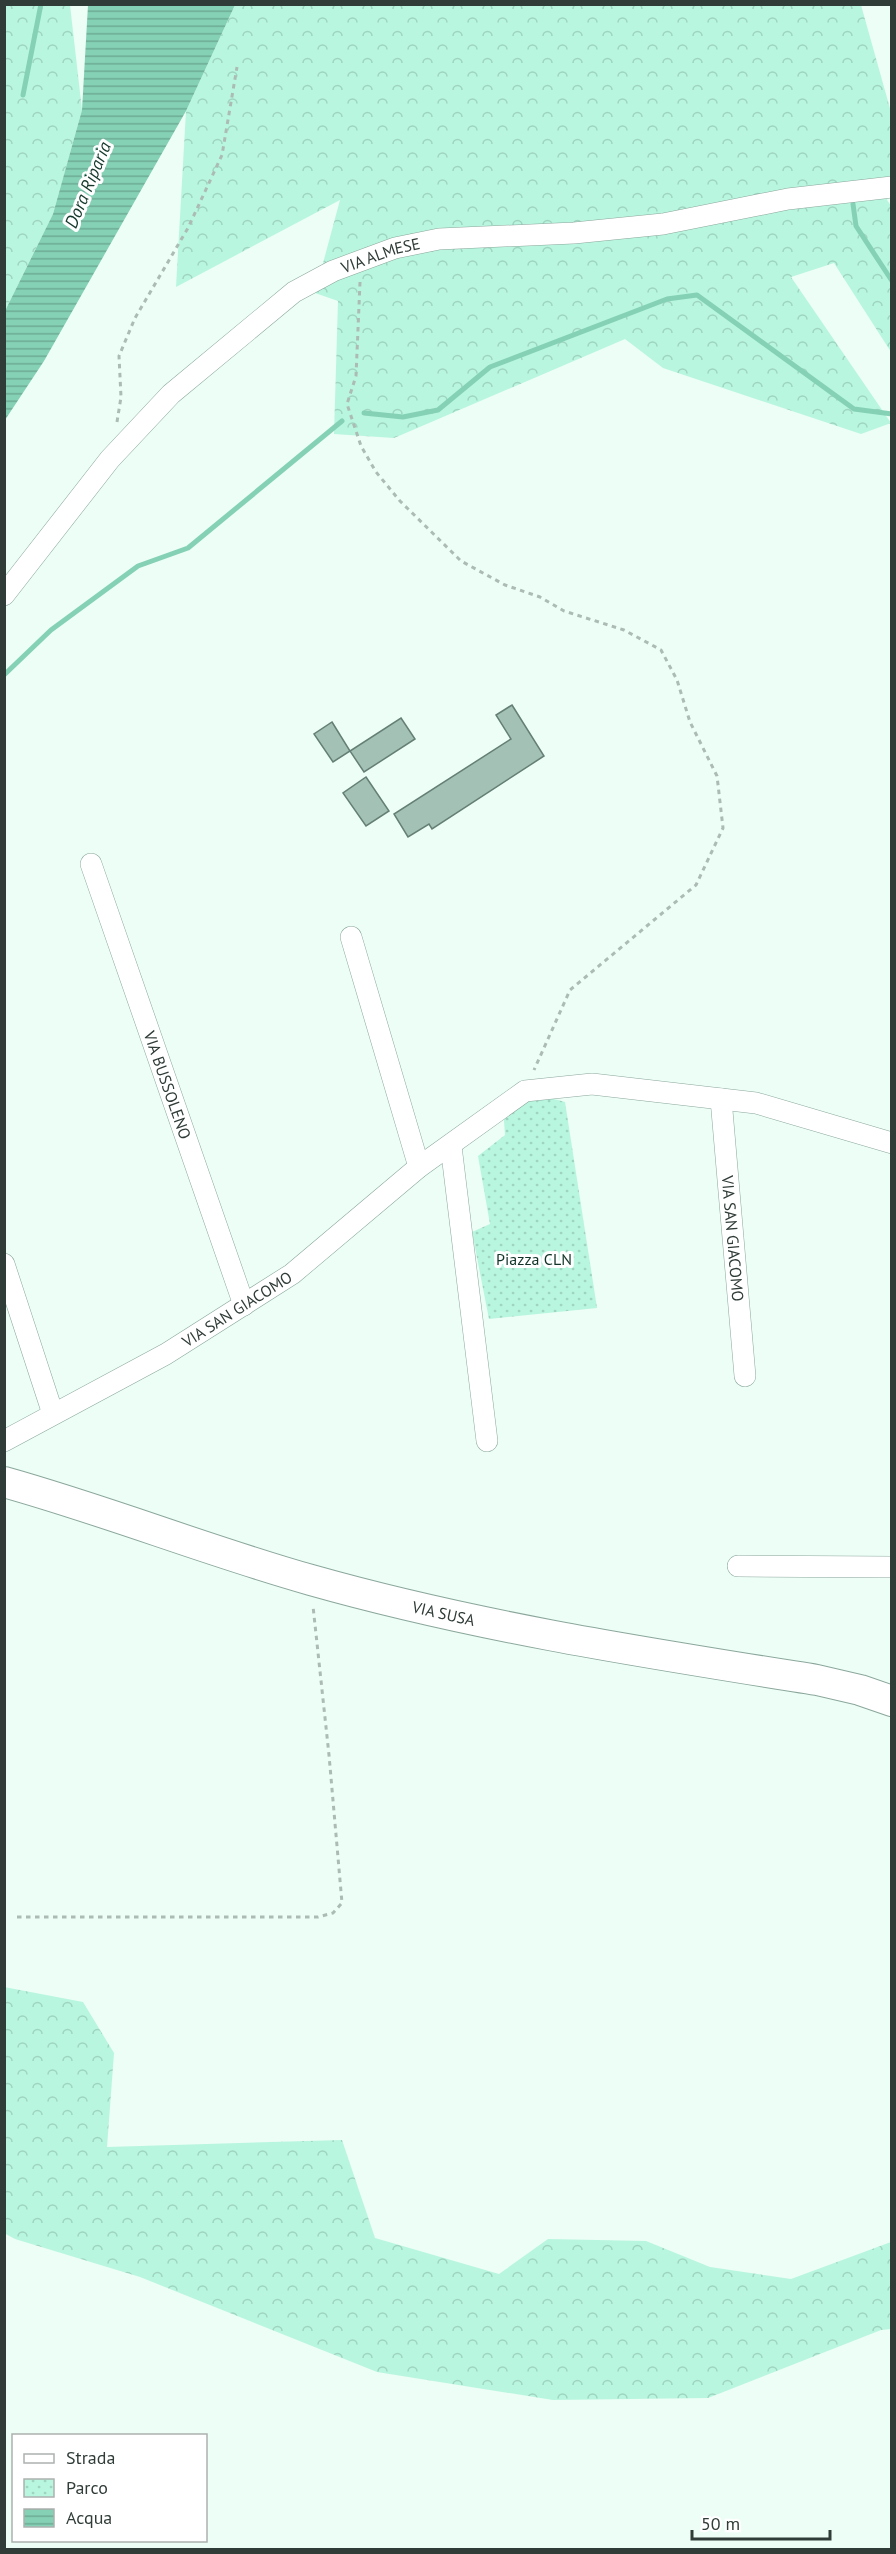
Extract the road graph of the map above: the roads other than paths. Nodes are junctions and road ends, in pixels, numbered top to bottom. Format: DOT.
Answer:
graph roads {
  1 [pos="891,187"];
  2 [pos="4,595"];
  3 [pos="91,864"];
  4 [pos="351,937"];
  5 [pos="721,1099"];
  6 [pos="891,1143"];
  7 [pos="451,1146"];
  8 [pos="419,1167"];
  9 [pos="4,1264"];
  10 [pos="244,1305"];
  11 [pos="745,1376"];
  12 [pos="53,1414"];
  13 [pos="4,1441"];
  14 [pos="487,1441"];
  15 [pos="4,1482"];
  16 [pos="738,1566"];
  17 [pos="891,1567"];
  18 [pos="891,1701"];
  1 -- 2 [label="street, VIA ALMESE"];
  3 -- 10 [label="street, VIA BUSSOLENO"];
  4 -- 8 [label="street"];
  5 -- 6 [label="street"];
  5 -- 7 [label="street, VIA SAN GIACOMO"];
  5 -- 11 [label="street, VIA SAN GIACOMO"];
  7 -- 8 [label="street, VIA SAN GIACOMO"];
  7 -- 14 [label="street"];
  8 -- 10 [label="street, VIA SAN GIACOMO"];
  9 -- 12 [label="street"];
  10 -- 12 [label="street, VIA SAN GIACOMO"];
  12 -- 13 [label="street, VIA SAN GIACOMO"];
  15 -- 18 [label="main road, VIA SUSA"];
  16 -- 17 [label="street"];
}
